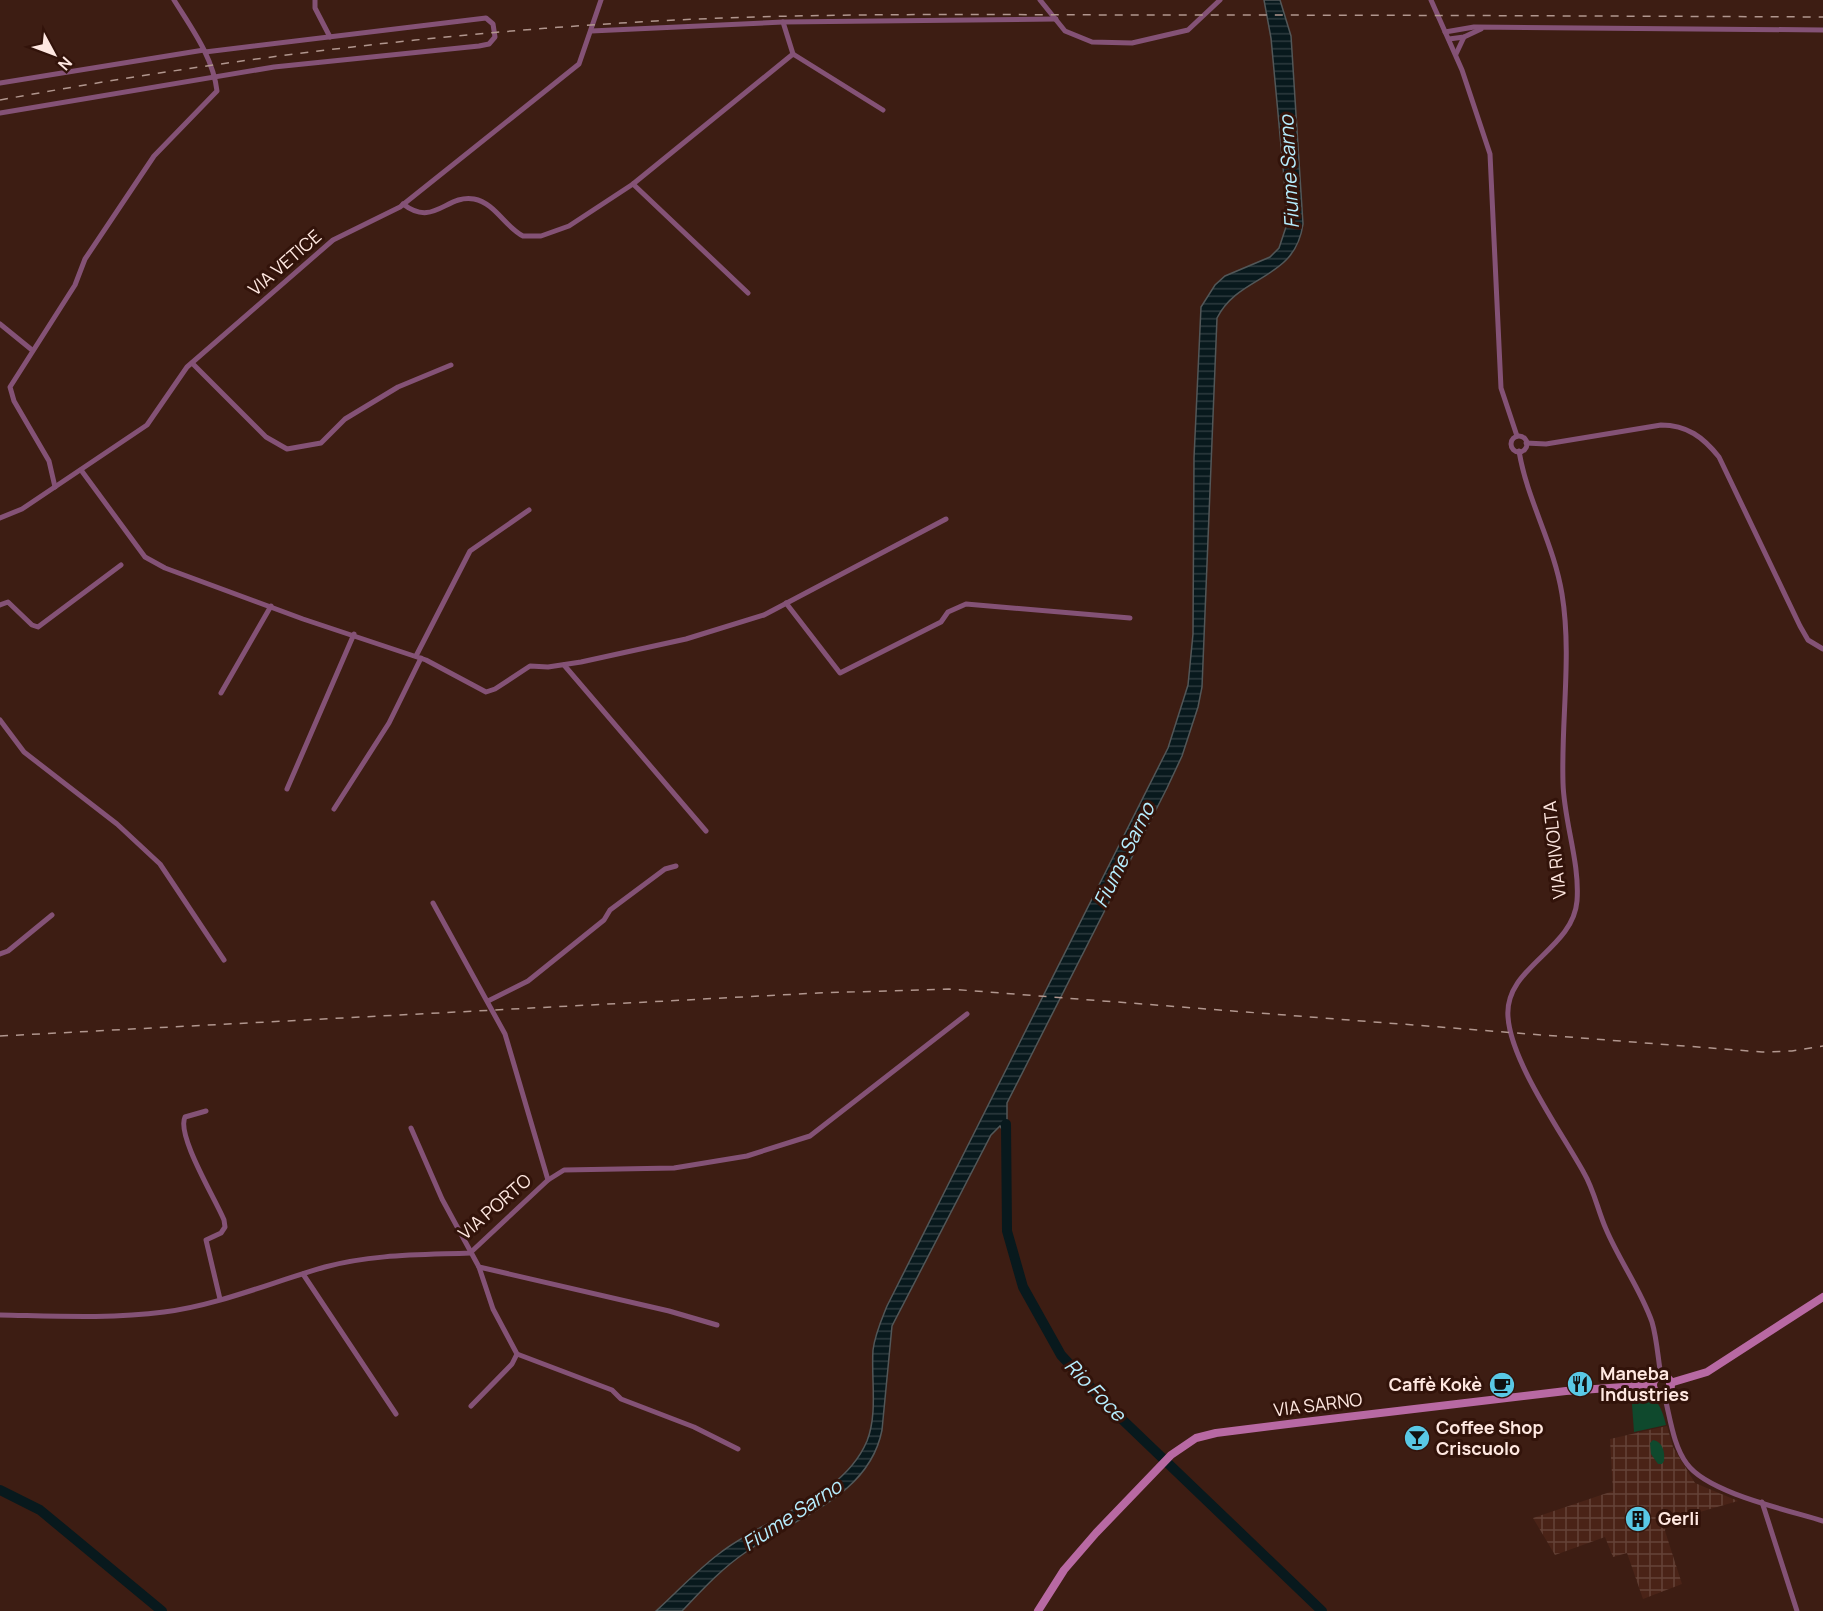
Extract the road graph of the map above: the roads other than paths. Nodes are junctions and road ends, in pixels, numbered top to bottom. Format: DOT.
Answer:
graph roads {
  1 [pos="174,0"];
  2 [pos="315,0"];
  3 [pos="601,0"];
  4 [pos="1040,0"];
  5 [pos="1220,0"];
  6 [pos="1431,0"];
  7 [pos="1056,19"];
  8 [pos="783,22"];
  9 [pos="1482,28"];
  10 [pos="1823,30"];
  11 [pos="591,31"];
  12 [pos="1445,32"];
  13 [pos="330,37"];
  14 [pos="1464,37"];
  15 [pos="1449,39"];
  16 [pos="205,51"];
  17 [pos="794,54"];
  18 [pos="1456,54"];
  19 [pos="215,76"];
  20 [pos="0,83"];
  21 [pos="883,110"];
  22 [pos="0,113"];
  23 [pos="633,184"];
  24 [pos="403,204"];
  25 [pos="748,293"];
  26 [pos="0,324"];
  27 [pos="32,351"];
  28 [pos="192,363"];
  29 [pos="451,365"];
  30 [pos="1517,436"];
  31 [pos="1526,443"];
  32 [pos="1519,451"];
  33 [pos="81,470"];
  34 [pos="55,487"];
  35 [pos="529,510"];
  36 [pos="0,518"];
  37 [pos="946,519"];
  38 [pos="121,565"];
  39 [pos="786,603"];
  40 [pos="0,605"];
  41 [pos="271,606"];
  42 [pos="1130,618"];
  43 [pos="354,634"];
  44 [pos="1823,649"];
  45 [pos="418,657"];
  46 [pos="564,665"];
  47 [pos="221,693"];
  48 [pos="0,720"];
  49 [pos="287,789"];
  50 [pos="334,809"];
  51 [pos="706,831"];
  52 [pos="676,867"];
  53 [pos="433,903"];
  54 [pos="52,915"];
  55 [pos="0,954"];
  56 [pos="224,960"];
  57 [pos="488,1001"];
  58 [pos="967,1014"];
  59 [pos="206,1111"];
  60 [pos="411,1128"];
  61 [pos="548,1180"];
  62 [pos="470,1253"];
  63 [pos="479,1267"];
  64 [pos="303,1275"];
  65 [pos="1823,1297"];
  66 [pos="220,1299"];
  67 [pos="0,1315"];
  68 [pos="717,1325"];
  69 [pos="517,1354"];
  70 [pos="1661,1376"];
  71 [pos="1670,1383"];
  72 [pos="1653,1385"];
  73 [pos="1664,1394"];
  74 [pos="471,1406"];
  75 [pos="396,1414"];
  76 [pos="738,1449"];
  77 [pos="1762,1502"];
  78 [pos="1823,1521"];
  79 [pos="1038,1611"];
  80 [pos="1797,1611"];
  1 -- 16 [label="street"];
  2 -- 13 [label="street"];
  3 -- 11 [label="street, VIA VETICE"];
  4 -- 7 [label="street"];
  5 -- 7 [label="street"];
  6 -- 12 [label="street"];
  7 -- 8 [label="street"];
  8 -- 11 [label="street"];
  8 -- 17 [label="street"];
  9 -- 10 [label="street"];
  9 -- 12 [label="street"];
  9 -- 14 [label="street"];
  11 -- 24 [label="street, VIA VETICE"];
  12 -- 15 [label="street"];
  13 -- 16 [label="street"];
  13 -- 19 [label="street"];
  14 -- 15 [label="street"];
  14 -- 18 [label="street"];
  15 -- 18 [label="street"];
  16 -- 19 [label="street"];
  16 -- 20 [label="street"];
  17 -- 21 [label="street"];
  17 -- 23 [label="street"];
  18 -- 30 [label="street"];
  19 -- 22 [label="street"];
  19 -- 27 [label="street"];
  23 -- 24 [label="street"];
  23 -- 25 [label="street"];
  24 -- 28 [label="street, VIA VETICE"];
  26 -- 27 [label="street"];
  27 -- 34 [label="street"];
  28 -- 29 [label="street"];
  28 -- 33 [label="street, VIA VETICE"];
  30 -- 31 [label="street"];
  30 -- 32 [label="street"];
  31 -- 32 [label="street"];
  31 -- 44 [label="street"];
  32 -- 70 [label="street, VIA RIVOLTA"];
  33 -- 34 [label="street, VIA VETICE"];
  33 -- 41 [label="street"];
  34 -- 36 [label="street, VIA VETICE"];
  35 -- 45 [label="street"];
  37 -- 39 [label="street"];
  38 -- 40 [label="street"];
  39 -- 42 [label="street"];
  39 -- 46 [label="street"];
  41 -- 43 [label="street"];
  41 -- 47 [label="street"];
  43 -- 45 [label="street"];
  43 -- 49 [label="street"];
  45 -- 46 [label="street"];
  45 -- 50 [label="street"];
  46 -- 51 [label="street"];
  48 -- 56 [label="street"];
  52 -- 57 [label="street"];
  53 -- 57 [label="street"];
  54 -- 55 [label="street"];
  57 -- 61 [label="street"];
  58 -- 61 [label="street, VIA PORTO"];
  59 -- 66 [label="street"];
  60 -- 62 [label="street"];
  61 -- 62 [label="street, VIA PORTO"];
  62 -- 63 [label="street"];
  62 -- 64 [label="street, VIA PORTO"];
  63 -- 68 [label="street"];
  63 -- 69 [label="street"];
  64 -- 66 [label="street, VIA PORTO"];
  64 -- 75 [label="street"];
  65 -- 71 [label="main road"];
  66 -- 67 [label="street, VIA PORTO"];
  69 -- 74 [label="street"];
  69 -- 76 [label="street"];
  70 -- 71 [label="main road"];
  70 -- 72 [label="main road"];
  71 -- 73 [label="main road"];
  72 -- 73 [label="main road"];
  72 -- 79 [label="main road, VIA SARNO"];
  73 -- 77 [label="street"];
  77 -- 78 [label="street"];
  77 -- 80 [label="street"];
}
